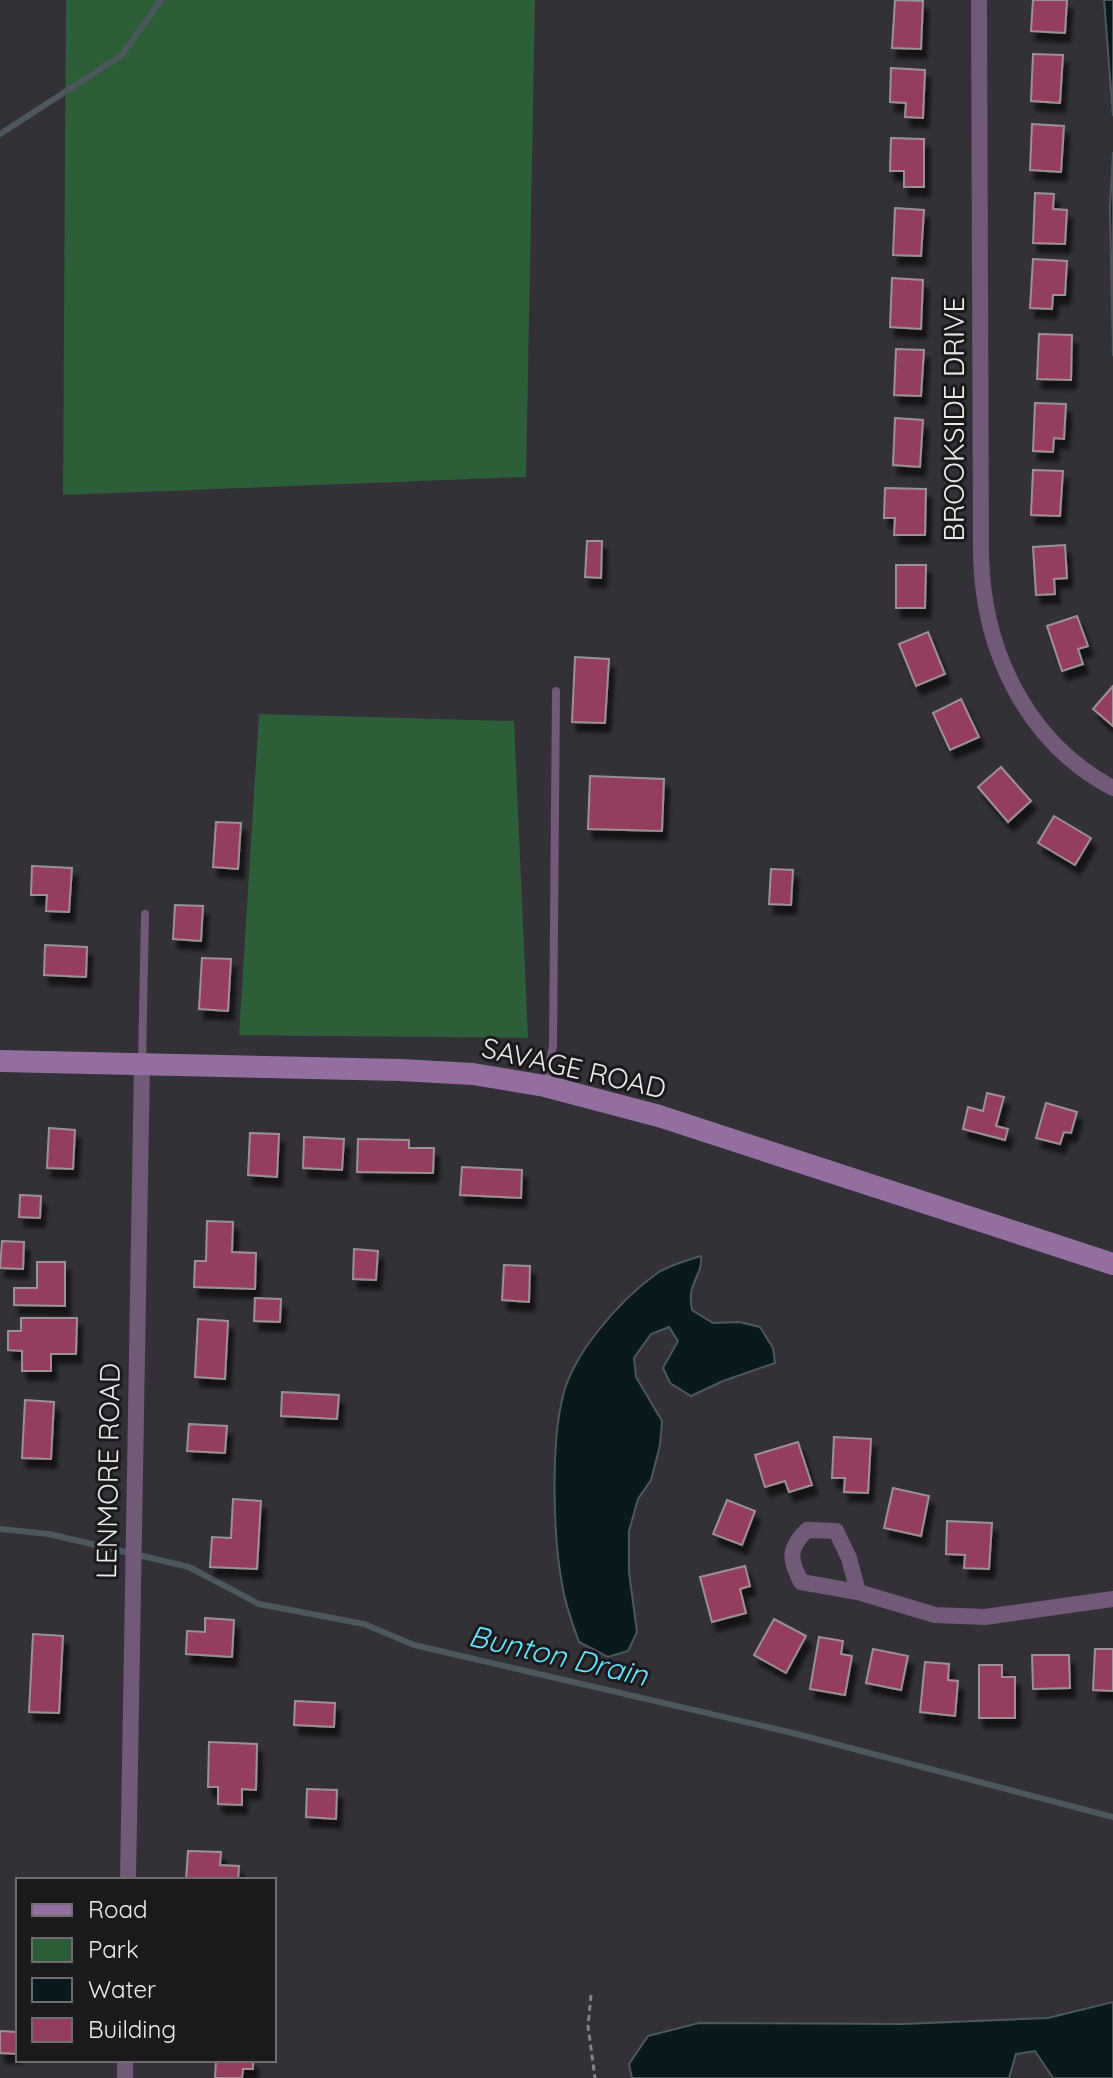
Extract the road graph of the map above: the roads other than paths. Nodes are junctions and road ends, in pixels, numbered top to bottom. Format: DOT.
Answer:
graph roads {
  1 [pos="979,0"];
  2 [pos="556,691"];
  3 [pos="1113,788"];
  4 [pos="145,914"];
  5 [pos="0,1061"];
  6 [pos="142,1063"];
  7 [pos="545,1086"];
  8 [pos="1113,1264"];
  9 [pos="858,1592"];
  10 [pos="1113,1599"];
  11 [pos="128,1878"];
  1 -- 3 [label="street, BROOKSIDE DRIVE"];
  2 -- 7 [label="lane"];
  4 -- 6 [label="lane"];
  5 -- 6 [label="street, SAVAGE ROAD"];
  6 -- 7 [label="street, SAVAGE ROAD"];
  6 -- 11 [label="street, LENMORE ROAD"];
  7 -- 8 [label="street, SAVAGE ROAD"];
  9 -- 9 [label="street"];
  9 -- 10 [label="street"];
}
